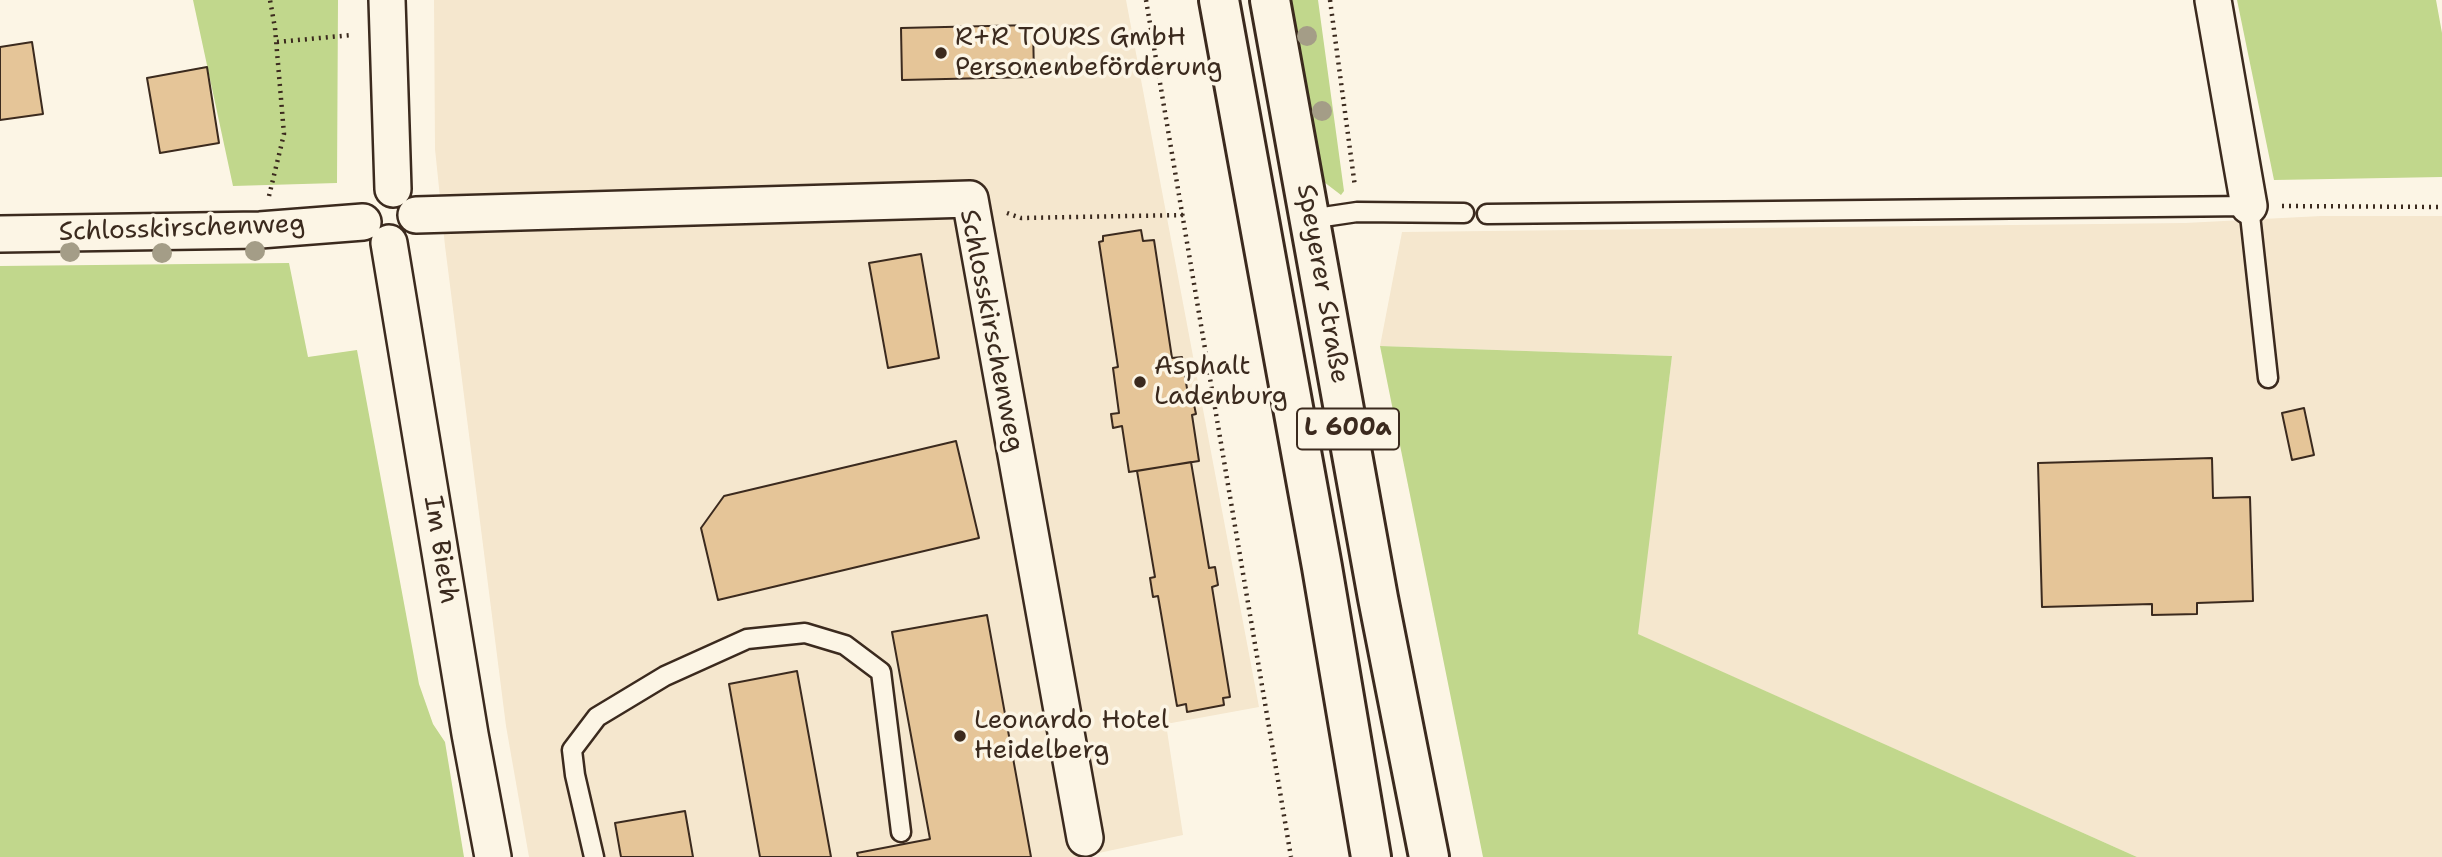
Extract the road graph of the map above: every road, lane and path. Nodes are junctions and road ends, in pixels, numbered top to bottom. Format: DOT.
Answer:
graph roads {
  1 [pos="270,0"];
  2 [pos="1146,0"];
  3 [pos="1219,0"];
  4 [pos="1270,0"];
  5 [pos="1330,0"];
  6 [pos="2213,0"];
  7 [pos="387,16"];
  8 [pos="277,42"];
  9 [pos="393,189"];
  10 [pos="970,199"];
  11 [pos="2249,206"];
  12 [pos="2442,207"];
  13 [pos="1357,212"];
  14 [pos="1464,213"];
  15 [pos="1487,214"];
  16 [pos="416,215"];
  17 [pos="1184,215"];
  18 [pos="1310,219"];
  19 [pos="260,230"];
  20 [pos="376,232"];
  21 [pos="0,234"];
  22 [pos="2268,378"];
  23 [pos="901,832"];
  24 [pos="1084,838"];
  25 [pos="493,857"];
  26 [pos="594,857"];
  27 [pos="1291,857"];
  28 [pos="1371,857"];
  29 [pos="1429,857"];
  1 -- 8 [label="path"];
  2 -- 17 [label="path"];
  3 -- 28 [label="main road, Speyerer Straße / L 600a"];
  4 -- 18 [label="main road, Speyerer Straße / L 600a"];
  5 -- 13 [label="path"];
  6 -- 11 [label="street"];
  7 -- 8 [label="path"];
  7 -- 9 [label="street"];
  8 -- 19 [label="path"];
  9 -- 16 [label="street"];
  9 -- 20 [label="street"];
  10 -- 16 [label="street, Schlosskirschenweg"];
  10 -- 17 [label="path"];
  10 -- 24 [label="street, Schlosskirschenweg"];
  11 -- 12 [label="path"];
  11 -- 15 [label="lane"];
  11 -- 22 [label="lane"];
  13 -- 14 [label="lane"];
  13 -- 18 [label="lane"];
  16 -- 20 [label="street"];
  17 -- 27 [label="path"];
  18 -- 29 [label="main road, Speyerer Straße / L 600a"];
  19 -- 20 [label="street, Schlosskirschenweg"];
  19 -- 21 [label="street, Schlosskirschenweg"];
  20 -- 25 [label="street, Im Bieth"];
  23 -- 26 [label="lane"];
}
